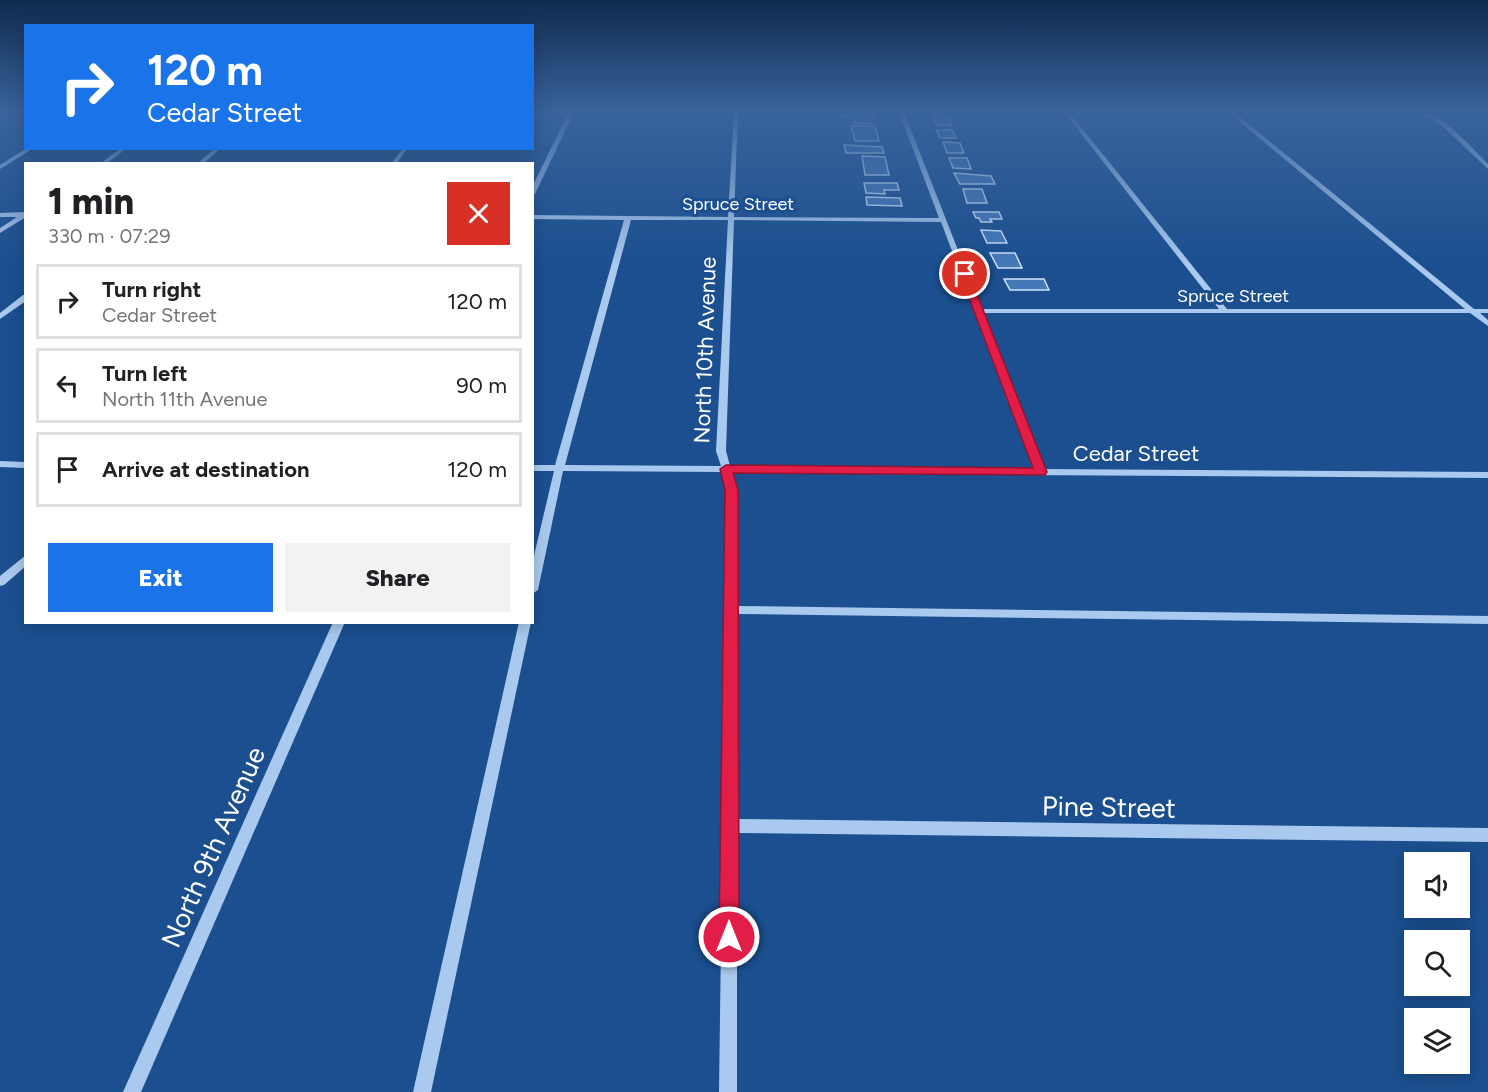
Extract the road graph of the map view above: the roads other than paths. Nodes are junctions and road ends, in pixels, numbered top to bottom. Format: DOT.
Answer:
graph roads {
  1 [pos="547,163"];
  2 [pos="734,163"];
  3 [pos="921,163"];
  4 [pos="1107,163"];
  5 [pos="1292,163"];
  6 [pos="534,190"];
  7 [pos="0,215"];
  8 [pos="24,215"];
  9 [pos="24,216"];
  10 [pos="534,217"];
  11 [pos="628,218"];
  12 [pos="731,219"];
  13 [pos="944,220"];
  14 [pos="0,231"];
  15 [pos="24,299"];
  16 [pos="979,311"];
  17 [pos="1225,311"];
  18 [pos="1488,311"];
  19 [pos="1473,312"];
  20 [pos="0,317"];
  21 [pos="1488,324"];
  22 [pos="0,465"];
  23 [pos="24,465"];
  24 [pos="534,468"];
  25 [pos="559,468"];
  26 [pos="726,469"];
  27 [pos="1041,472"];
  28 [pos="1488,475"];
  29 [pos="24,561"];
  30 [pos="534,581"];
  31 [pos="0,582"];
  32 [pos="731,610"];
  33 [pos="1488,620"];
  34 [pos="338,624"];
  35 [pos="525,624"];
  36 [pos="729,826"];
  37 [pos="1488,835"];
  38 [pos="132,1092"];
  39 [pos="422,1092"];
  40 [pos="728,1092"];
  1 -- 6 [label="street"];
  2 -- 12 [label="street, North 10th Avenue"];
  3 -- 13 [label="street"];
  4 -- 17 [label="street"];
  5 -- 19 [label="street"];
  7 -- 8 [label="street"];
  9 -- 14 [label="street"];
  10 -- 11 [label="street, Spruce Street"];
  11 -- 12 [label="street, Spruce Street"];
  11 -- 25 [label="street"];
  12 -- 13 [label="street, Spruce Street"];
  12 -- 26 [label="street, North 10th Avenue"];
  13 -- 16 [label="street"];
  15 -- 20 [label="street"];
  16 -- 17 [label="street, Spruce Street"];
  16 -- 27 [label="street"];
  17 -- 19 [label="street, Spruce Street"];
  18 -- 19 [label="street, Spruce Street"];
  19 -- 21 [label="street"];
  22 -- 23 [label="street"];
  24 -- 25 [label="street, Cedar Street"];
  25 -- 26 [label="street, Cedar Street"];
  25 -- 30 [label="street"];
  26 -- 27 [label="street, Cedar Street"];
  26 -- 32 [label="street, North 10th Avenue"];
  27 -- 28 [label="street, Cedar Street"];
  29 -- 31 [label="street"];
  32 -- 33 [label="street"];
  32 -- 36 [label="street, North 10th Avenue"];
  34 -- 38 [label="street, North 9th Avenue"];
  35 -- 39 [label="street"];
  36 -- 37 [label="street, Pine Street"];
  36 -- 40 [label="street, North 10th Avenue"];
}
